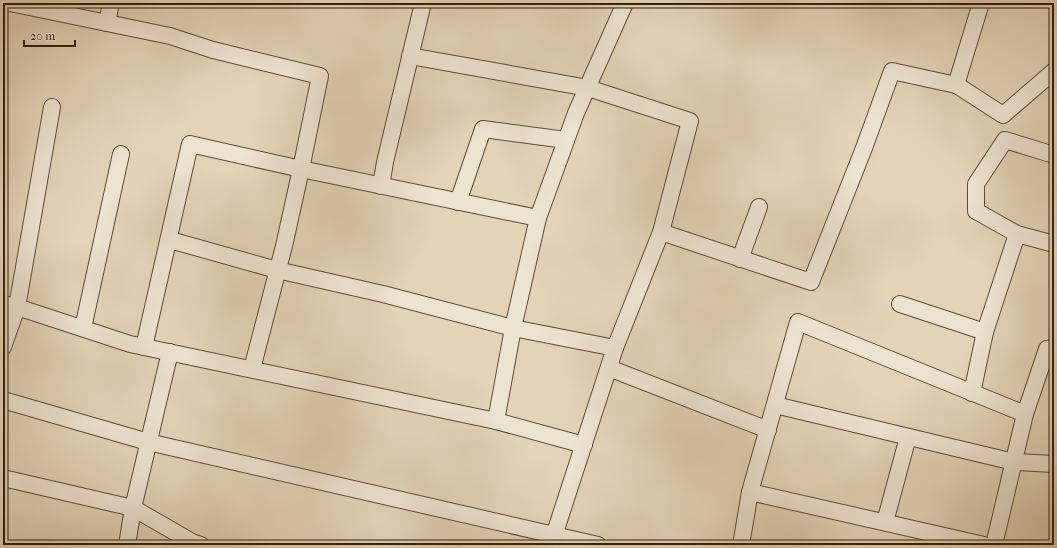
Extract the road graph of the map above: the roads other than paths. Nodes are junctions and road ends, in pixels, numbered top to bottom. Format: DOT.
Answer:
graph roads {
  1 [pos="10,3"];
  2 [pos="111,3"];
  3 [pos="423,3"];
  4 [pos="625,3"];
  5 [pos="981,3"];
  6 [pos="107,24"];
  7 [pos="410,56"];
  8 [pos="1054,71"];
  9 [pos="955,84"];
  10 [pos="588,88"];
  11 [pos="52,107"];
  12 [pos="566,140"];
  13 [pos="121,154"];
  14 [pos="1054,155"];
  15 [pos="301,169"];
  16 [pos="381,186"];
  17 [pos="458,202"];
  18 [pos="758,207"];
  19 [pos="538,218"];
  20 [pos="661,232"];
  21 [pos="1017,234"];
  22 [pos="170,240"];
  23 [pos="1054,244"];
  24 [pos="740,259"];
  25 [pos="277,270"];
  26 [pos="900,304"];
  27 [pos="10,305"];
  28 [pos="83,328"];
  29 [pos="513,328"];
  30 [pos="985,332"];
  31 [pos="3,347"];
  32 [pos="144,347"];
  33 [pos="615,348"];
  34 [pos="1054,348"];
  35 [pos="170,352"];
  36 [pos="609,368"];
  37 [pos="252,370"];
  38 [pos="972,393"];
  39 [pos="3,400"];
  40 [pos="775,405"];
  41 [pos="1025,414"];
  42 [pos="496,421"];
  43 [pos="768,430"];
  44 [pos="908,437"];
  45 [pos="148,442"];
  46 [pos="584,445"];
  47 [pos="1014,462"];
  48 [pos="1054,464"];
  49 [pos="3,478"];
  50 [pos="750,492"];
  51 [pos="133,508"];
  52 [pos="885,522"];
  53 [pos="553,540"];
  54 [pos="127,545"];
  55 [pos="201,545"];
  56 [pos="598,545"];
  57 [pos="741,545"];
  58 [pos="984,545"];
  59 [pos="994,545"];
  1 -- 6 [label="street"];
  2 -- 6 [label="street"];
  3 -- 7 [label="street"];
  4 -- 10 [label="street"];
  5 -- 9 [label="street"];
  6 -- 15 [label="street"];
  7 -- 10 [label="street"];
  7 -- 16 [label="street"];
  8 -- 9 [label="street"];
  9 -- 24 [label="street"];
  10 -- 12 [label="street"];
  10 -- 20 [label="street"];
  11 -- 27 [label="street"];
  12 -- 17 [label="street"];
  12 -- 19 [label="street"];
  13 -- 28 [label="street"];
  14 -- 21 [label="street"];
  15 -- 16 [label="street"];
  15 -- 22 [label="street"];
  15 -- 25 [label="street"];
  16 -- 17 [label="street"];
  17 -- 19 [label="street"];
  18 -- 24 [label="street"];
  19 -- 29 [label="street"];
  20 -- 24 [label="street"];
  20 -- 33 [label="street"];
  21 -- 23 [label="street"];
  21 -- 30 [label="street"];
  22 -- 25 [label="street"];
  22 -- 32 [label="street"];
  25 -- 29 [label="street"];
  25 -- 37 [label="street"];
  26 -- 30 [label="street"];
  27 -- 28 [label="street"];
  27 -- 31 [label="street"];
  28 -- 32 [label="street"];
  29 -- 33 [label="street"];
  29 -- 42 [label="street"];
  30 -- 38 [label="street"];
  32 -- 35 [label="street"];
  33 -- 36 [label="street"];
  34 -- 41 [label="street"];
  35 -- 37 [label="street"];
  35 -- 45 [label="street"];
  36 -- 43 [label="street"];
  36 -- 46 [label="street"];
  37 -- 42 [label="street"];
  38 -- 40 [label="street"];
  38 -- 41 [label="street"];
  39 -- 45 [label="street"];
  40 -- 43 [label="street"];
  40 -- 44 [label="street"];
  41 -- 47 [label="street"];
  42 -- 46 [label="street"];
  43 -- 50 [label="street"];
  44 -- 47 [label="street"];
  44 -- 52 [label="street"];
  45 -- 51 [label="street"];
  45 -- 53 [label="street"];
  46 -- 53 [label="street"];
  47 -- 48 [label="street"];
  47 -- 59 [label="street"];
  49 -- 51 [label="street"];
  50 -- 52 [label="street"];
  50 -- 57 [label="street"];
  51 -- 54 [label="street"];
  51 -- 55 [label="street"];
  52 -- 58 [label="street"];
  53 -- 56 [label="street"];
}
